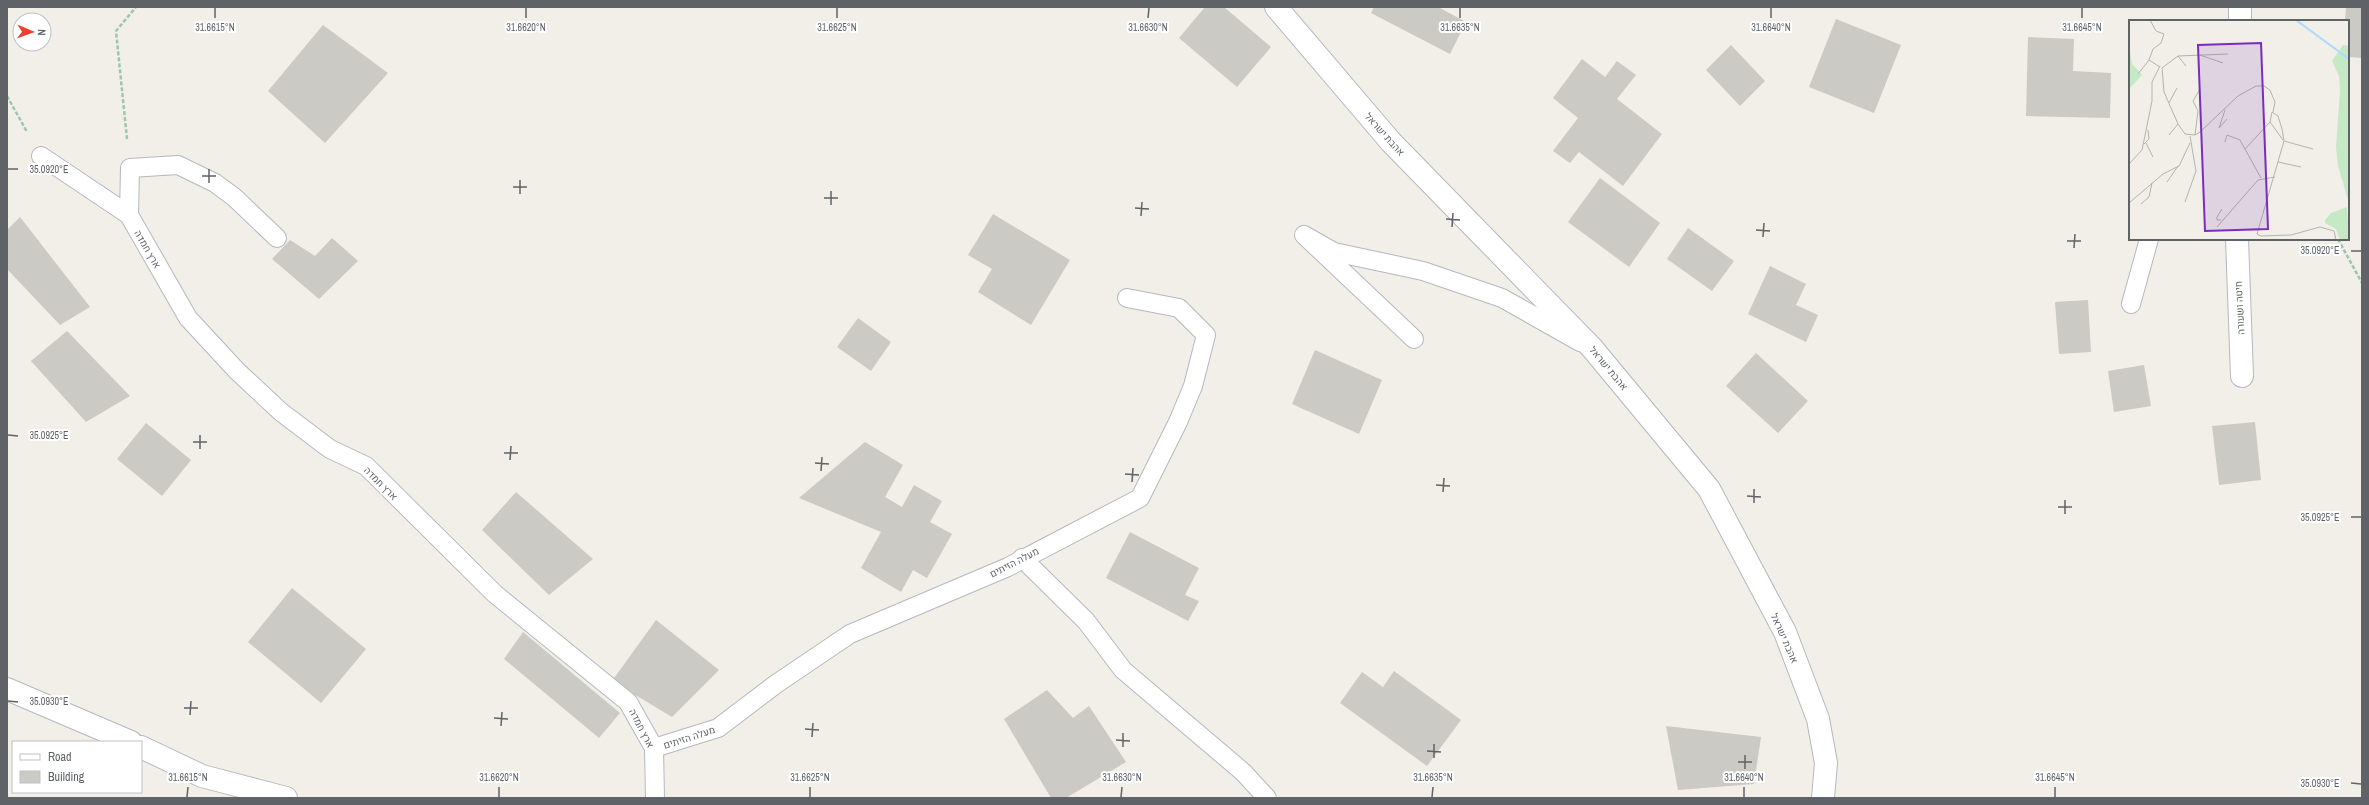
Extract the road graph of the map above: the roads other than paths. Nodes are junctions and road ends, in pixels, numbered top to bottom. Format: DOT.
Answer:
graph roads {
  1 [pos="1276,7"];
  2 [pos="40,156"];
  3 [pos="129,215"];
  4 [pos="277,238"];
  5 [pos="2149,240"];
  6 [pos="2237,240"];
  7 [pos="1127,298"];
  8 [pos="2131,304"];
  9 [pos="1414,338"];
  10 [pos="1592,348"];
  11 [pos="2242,376"];
  12 [pos="1022,558"];
  13 [pos="7,689"];
  14 [pos="129,741"];
  15 [pos="142,747"];
  16 [pos="654,748"];
  17 [pos="286,798"];
  18 [pos="655,798"];
  19 [pos="1267,798"];
  20 [pos="1823,798"];
  1 -- 10 [label="street, אהבת ישראל"];
  2 -- 3 [label="lane, ארץ חמדה"];
  3 -- 4 [label="lane"];
  3 -- 16 [label="lane, ארץ חמדה"];
  5 -- 8 [label="lane"];
  6 -- 11 [label="street, חיטה ושעורה"];
  7 -- 12 [label="lane, מעלה הזיתים"];
  9 -- 10 [label="lane"];
  10 -- 20 [label="street, אהבת ישראל"];
  12 -- 16 [label="lane, מעלה הזיתים"];
  12 -- 19 [label="lane"];
  13 -- 14 [label="street"];
  15 -- 17 [label="street"];
  16 -- 18 [label="lane, ארץ חמדה"];
}
